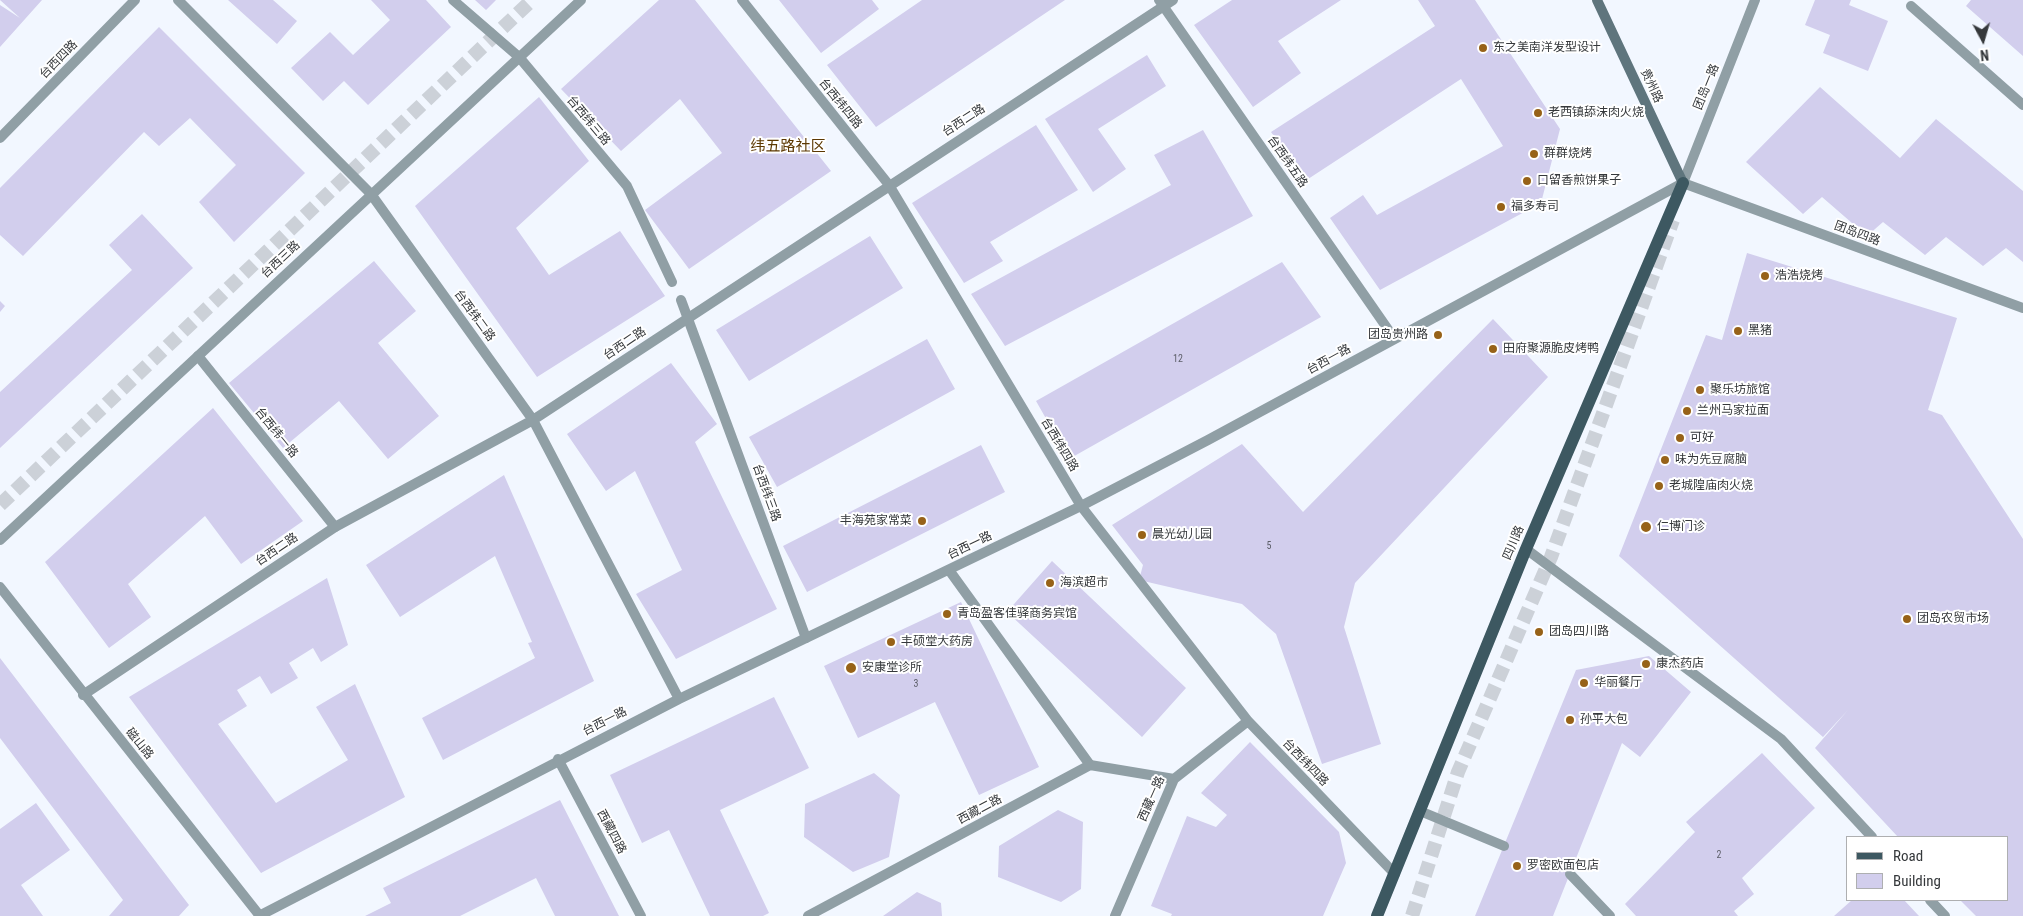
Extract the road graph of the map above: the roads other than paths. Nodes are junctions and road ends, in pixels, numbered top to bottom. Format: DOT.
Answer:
graph roads {
  1 [pos="135,0"];
  2 [pos="178,0"];
  3 [pos="453,0"];
  4 [pos="581,0"];
  5 [pos="742,0"];
  6 [pos="1173,0"];
  7 [pos="1597,0"];
  8 [pos="1755,0"];
  9 [pos="1162,3"];
  10 [pos="1911,6"];
  11 [pos="519,58"];
  12 [pos="2023,105"];
  13 [pos="0,138"];
  14 [pos="1683,183"];
  15 [pos="889,185"];
  16 [pos="371,194"];
  17 [pos="672,282"];
  18 [pos="681,300"];
  19 [pos="2023,308"];
  20 [pos="688,317"];
  21 [pos="1394,338"];
  22 [pos="198,356"];
  23 [pos="533,420"];
  24 [pos="1081,506"];
  25 [pos="336,527"];
  26 [pos="0,540"];
  27 [pos="1526,549"];
  28 [pos="949,570"];
  29 [pos="0,587"];
  30 [pos="806,638"];
  31 [pos="83,695"];
  32 [pos="679,699"];
  33 [pos="1248,721"];
  34 [pos="558,759"];
  35 [pos="1090,765"];
  36 [pos="1174,778"];
  37 [pos="1420,811"];
  38 [pos="1871,836"];
  39 [pos="1504,846"];
  40 [pos="1395,874"];
  41 [pos="1570,874"];
  42 [pos="1931,901"];
  43 [pos="259,916"];
  44 [pos="641,916"];
  45 [pos="808,916"];
  46 [pos="1114,916"];
  47 [pos="1378,916"];
  48 [pos="1610,916"];
  49 [pos="1945,916"];
  1 -- 13 [label="street, 台西四路"];
  2 -- 16 [label="street, 台西纬二路"];
  3 -- 11 [label="street, 台西纬三路"];
  4 -- 11 [label="street, 台西三路"];
  5 -- 15 [label="street, 台西纬四路"];
  6 -- 9 [label="street, 台西二路"];
  7 -- 14 [label="main road, 贵州路"];
  8 -- 14 [label="street, 团岛一路"];
  9 -- 15 [label="street, 台西二路"];
  9 -- 21 [label="street, 台西纬五路"];
  10 -- 12 [label="street"];
  11 -- 16 [label="street, 台西三路"];
  11 -- 17 [label="street, 台西纬三路"];
  14 -- 19 [label="street, 团岛四路"];
  14 -- 21 [label="street, 台西一路"];
  14 -- 27 [label="main road, 四川路"];
  15 -- 20 [label="street, 台西二路"];
  15 -- 24 [label="street, 台西纬四路"];
  16 -- 22 [label="street, 台西三路"];
  16 -- 23 [label="street, 台西纬二路"];
  18 -- 20 [label="street, 台西纬三路"];
  20 -- 23 [label="street, 台西二路"];
  20 -- 30 [label="street, 台西纬三路"];
  21 -- 24 [label="street, 台西一路"];
  22 -- 25 [label="street, 台西纬一路"];
  22 -- 26 [label="street, 台西三路"];
  23 -- 25 [label="street, 台西二路"];
  23 -- 32 [label="street, 台西纬二路"];
  24 -- 28 [label="street, 台西一路"];
  24 -- 33 [label="street, 台西纬四路"];
  25 -- 31 [label="street, 台西二路"];
  27 -- 37 [label="main road, 四川路"];
  27 -- 38 [label="street"];
  28 -- 30 [label="street, 台西一路"];
  28 -- 35 [label="street"];
  29 -- 31 [label="street, 磁山路"];
  30 -- 32 [label="street, 台西一路"];
  31 -- 43 [label="street, 磁山路"];
  32 -- 34 [label="street, 台西一路"];
  33 -- 36 [label="street, 西藏一路"];
  33 -- 40 [label="street, 台西纬四路"];
  34 -- 43 [label="street, 台西一路"];
  34 -- 44 [label="street, 西藏四路"];
  35 -- 36 [label="street"];
  35 -- 45 [label="street, 西藏二路"];
  36 -- 46 [label="street, 西藏一路"];
  37 -- 39 [label="street"];
  37 -- 40 [label="main road, 四川路"];
  40 -- 47 [label="main road, 四川路"];
  41 -- 48 [label="street"];
  42 -- 49 [label="street"];
}
